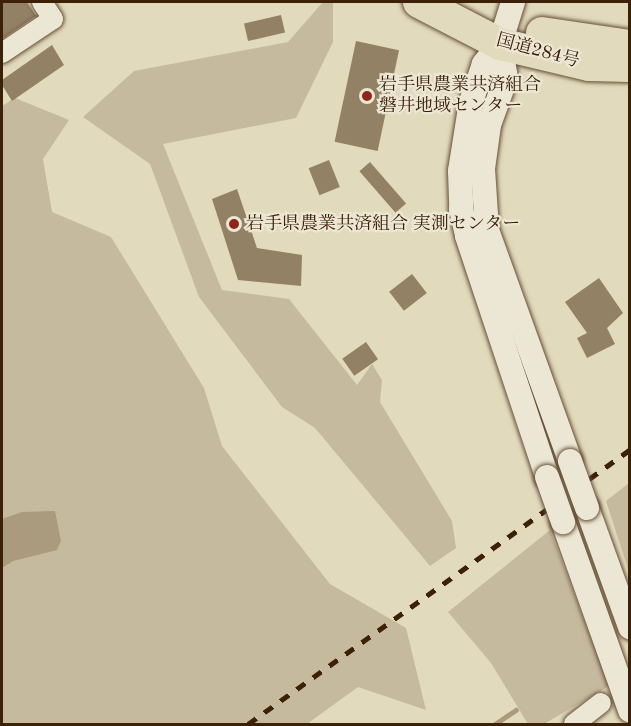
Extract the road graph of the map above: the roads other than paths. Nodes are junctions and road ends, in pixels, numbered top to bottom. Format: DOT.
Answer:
graph roads {
  1 [pos="42,2"];
  2 [pos="419,2"];
  3 [pos="454,2"];
  4 [pos="506,24"];
  5 [pos="630,46"];
  6 [pos="2,53"];
  7 [pos="630,66"];
  8 [pos="630,627"];
  9 [pos="601,703"];
  10 [pos="630,710"];
  11 [pos="574,724"];
  1 -- 6 [label="street"];
  2 -- 4 [label="highway, 国道284号"];
  3 -- 4 [label="highway, 国道284号"];
  4 -- 5 [label="highway, 国道284号"];
  4 -- 7 [label="highway, 国道284号"];
  4 -- 8 [label="street, bridge"];
  4 -- 10 [label="street, bridge"];
  9 -- 11 [label="street"];
}
